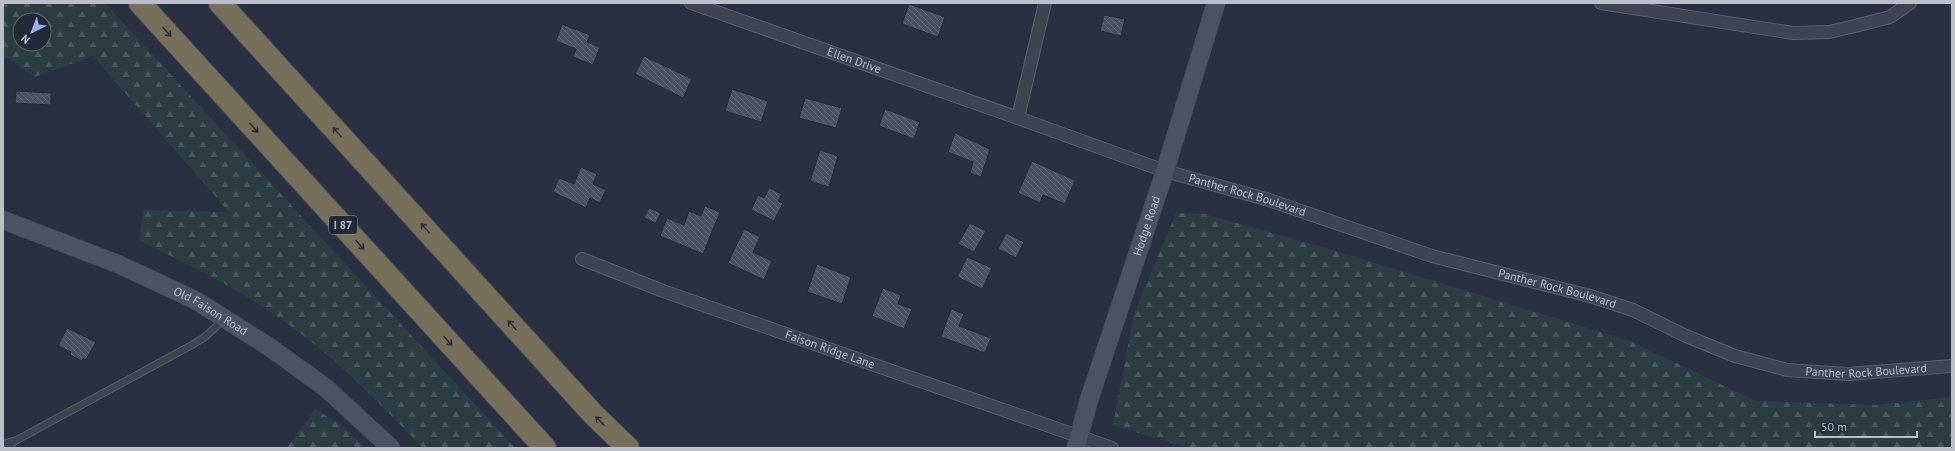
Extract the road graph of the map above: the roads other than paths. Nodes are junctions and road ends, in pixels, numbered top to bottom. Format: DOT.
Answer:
graph roads {
  1 [pos="140,3"];
  2 [pos="691,3"];
  3 [pos="1045,3"];
  4 [pos="1216,3"];
  5 [pos="1601,3"];
  6 [pos="1910,3"];
  7 [pos="223,6"];
  8 [pos="1018,118"];
  9 [pos="1165,171"];
  10 [pos="3,220"];
  11 [pos="582,259"];
  12 [pos="224,318"];
  13 [pos="1952,366"];
  14 [pos="15,441"];
  15 [pos="1077,442"];
  16 [pos="3,444"];
  17 [pos="8,448"];
  18 [pos="391,448"];
  19 [pos="545,448"];
  20 [pos="628,448"];
  21 [pos="1112,448"];
  1 -- 19 [label="highway, I 87, one-way"];
  2 -- 8 [label="street, Ellen Drive"];
  3 -- 8 [label="street"];
  4 -- 9 [label="main road, Hodge Road"];
  5 -- 6 [label="street"];
  20 -- 7 [label="highway, one-way"];
  8 -- 9 [label="street, Ellen Drive"];
  9 -- 13 [label="street, Panther Rock Boulevard"];
  9 -- 15 [label="main road, Hodge Road"];
  10 -- 12 [label="main road, Old Faison Road"];
  11 -- 15 [label="street, Faison Ridge Lane"];
  12 -- 14 [label="lane"];
  12 -- 18 [label="main road, Old Faison Road"];
  14 -- 16 [label="lane"];
  14 -- 17 [label="lane"];
  15 -- 21 [label="street, Faison Ridge Lane"];
}
